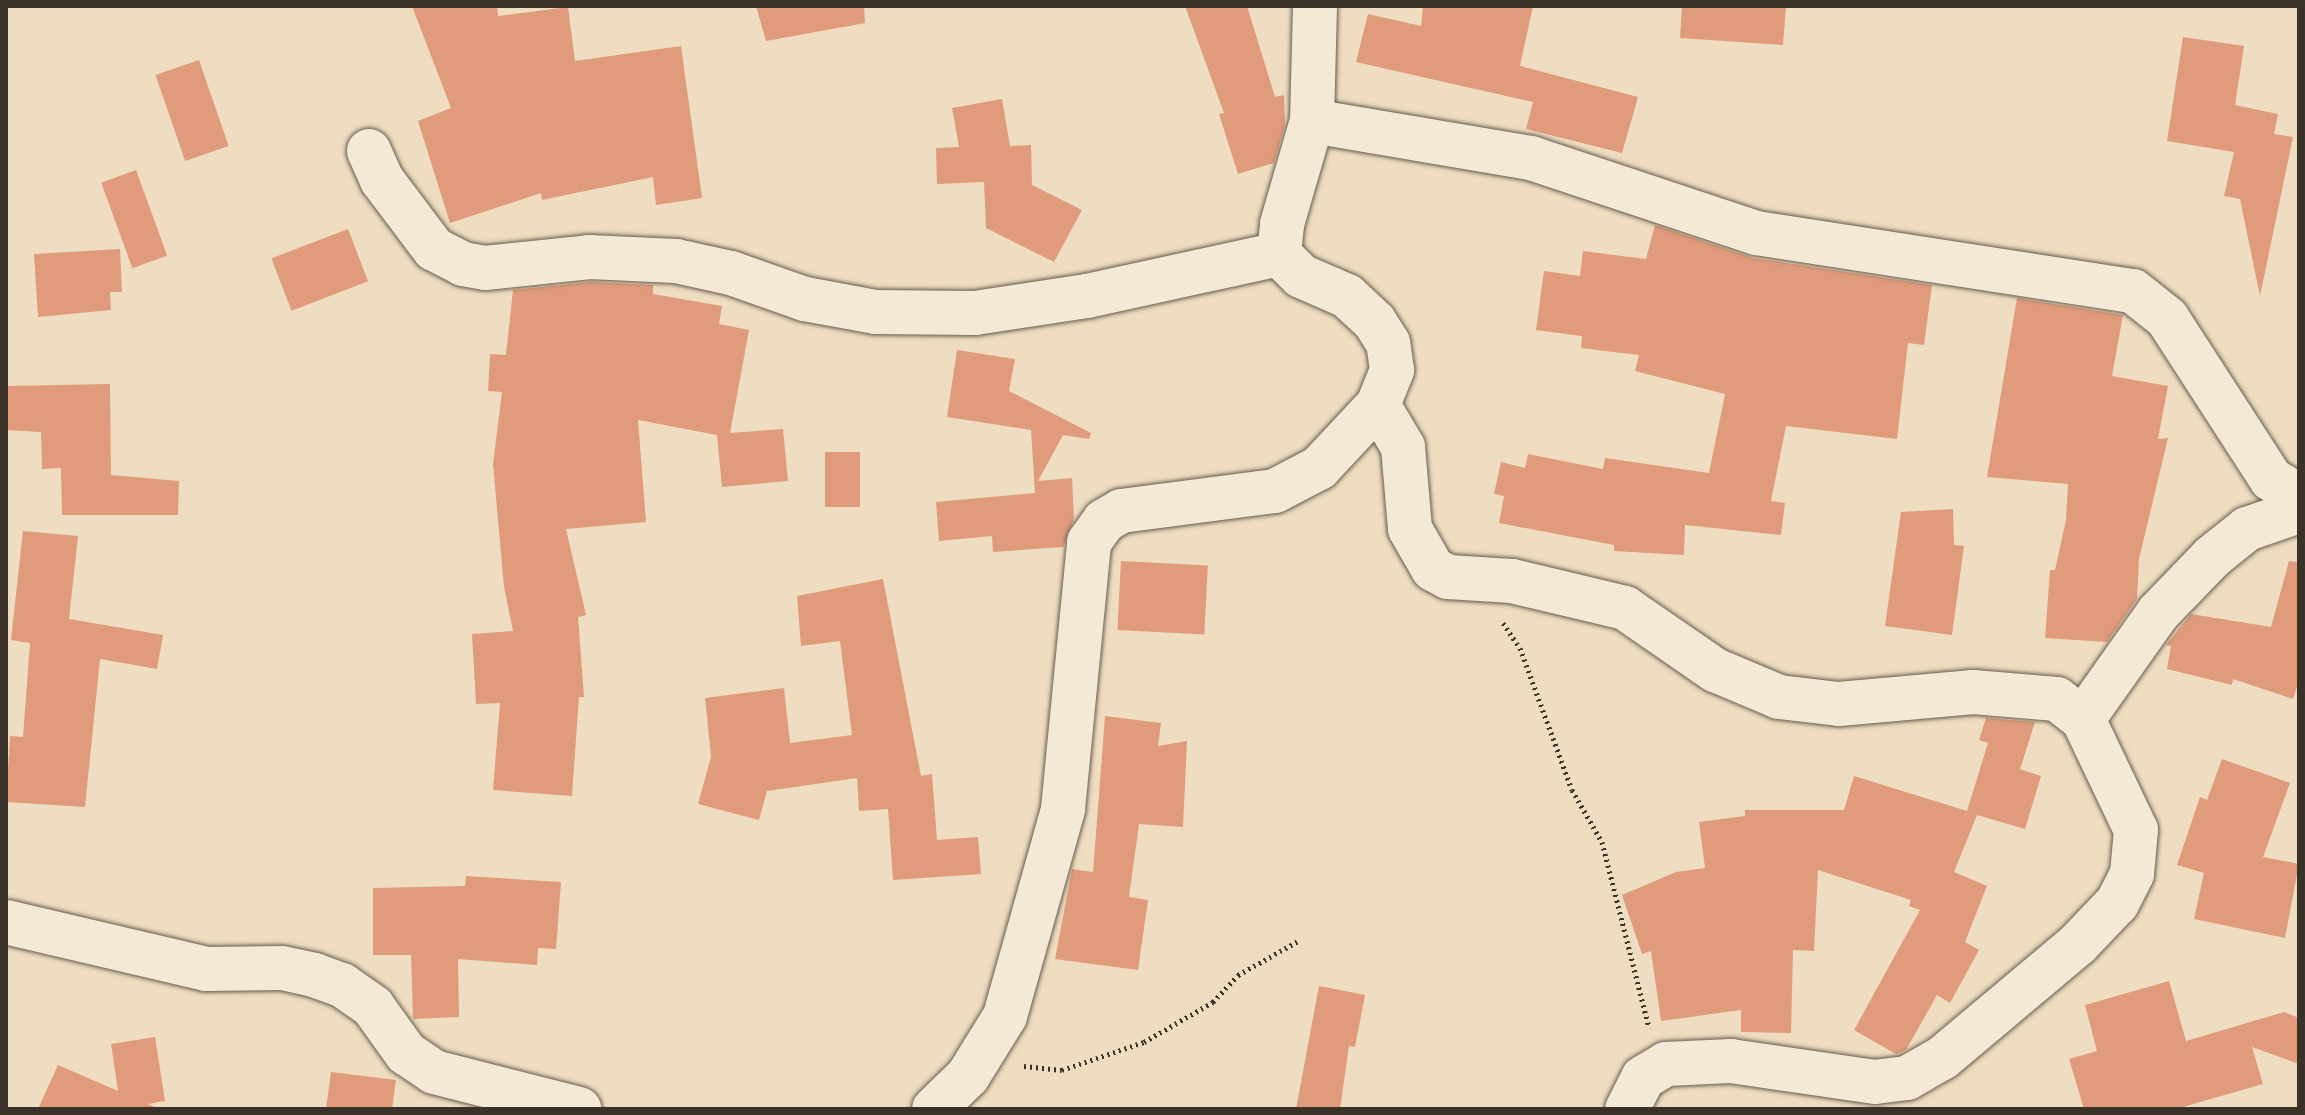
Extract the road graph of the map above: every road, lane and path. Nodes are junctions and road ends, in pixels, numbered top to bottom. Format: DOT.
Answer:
graph roads {
  1 [pos="1315,6"];
  2 [pos="1312,121"];
  3 [pos="369,151"];
  4 [pos="1279,254"];
  5 [pos="1378,405"];
  6 [pos="2299,496"];
  7 [pos="2299,511"];
  8 [pos="1473,579"];
  9 [pos="2083,719"];
  10 [pos="6,922"];
  11 [pos="1298,941"];
  12 [pos="981,1054"];
  13 [pos="1666,1064"];
  14 [pos="579,1109"];
  15 [pos="934,1109"];
  16 [pos="1627,1109"];
  1 -- 2 [label="street"];
  2 -- 4 [label="street"];
  2 -- 6 [label="street"];
  3 -- 4 [label="street"];
  4 -- 5 [label="street"];
  5 -- 8 [label="street"];
  5 -- 12 [label="street"];
  7 -- 9 [label="street"];
  8 -- 9 [label="street"];
  8 -- 13 [label="path"];
  9 -- 13 [label="street"];
  10 -- 14 [label="street"];
  11 -- 12 [label="path"];
  12 -- 15 [label="street"];
  13 -- 16 [label="street"];
}
